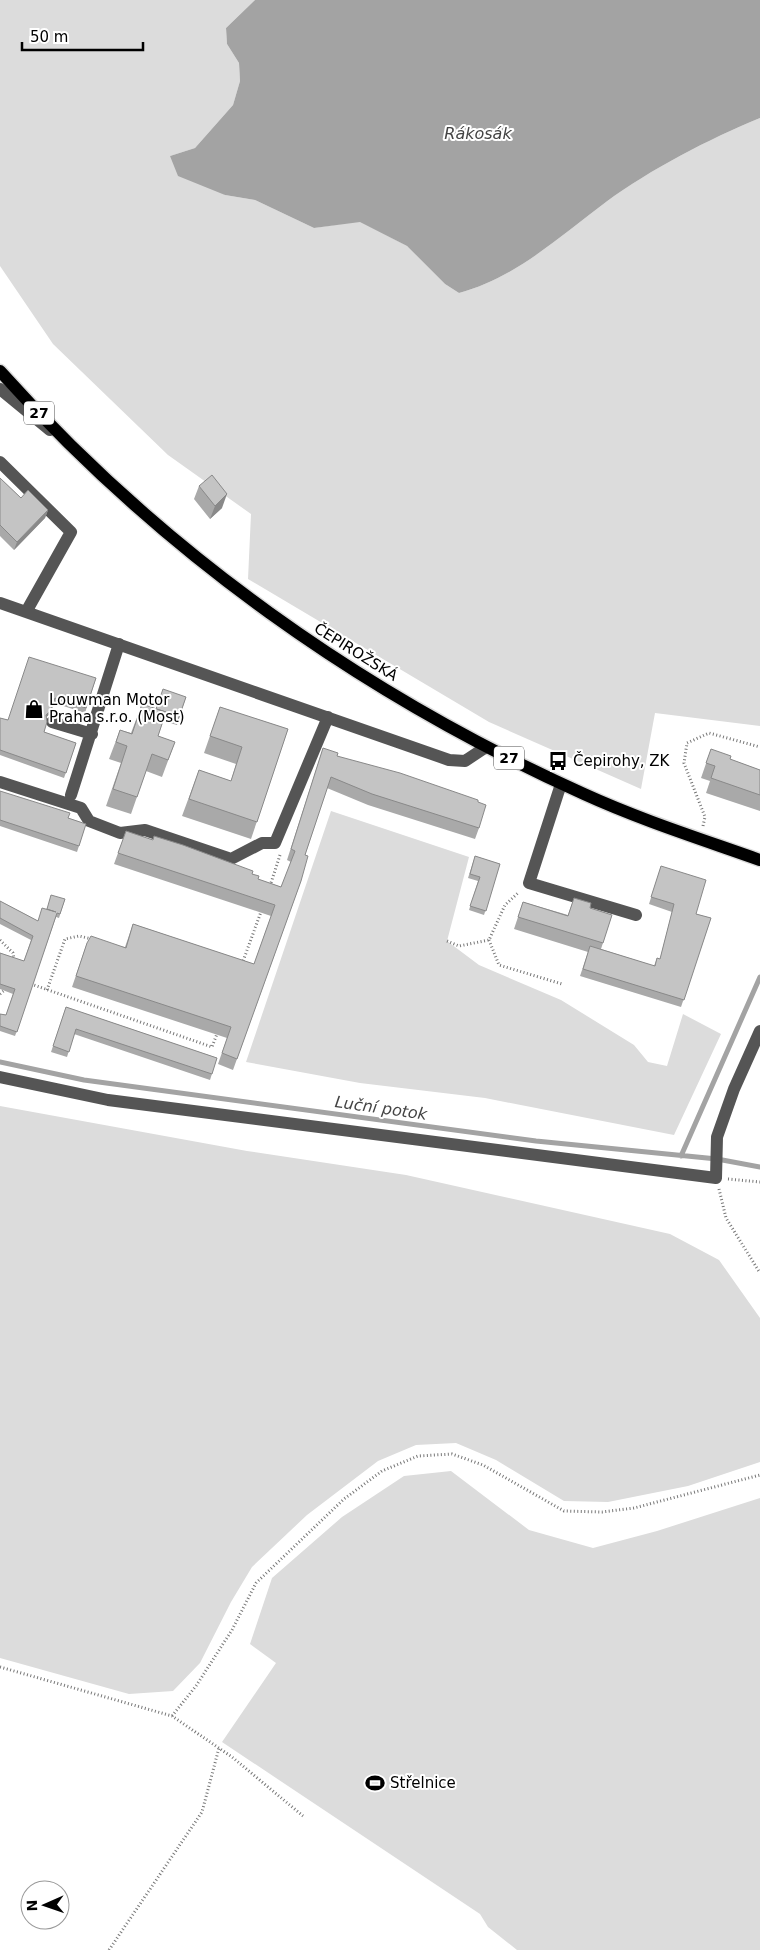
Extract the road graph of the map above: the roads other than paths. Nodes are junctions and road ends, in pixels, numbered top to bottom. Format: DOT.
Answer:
graph roads {
  1 [pos="0,372"];
  2 [pos="0,389"];
  3 [pos="80,454"];
  4 [pos="0,462"];
  5 [pos="0,603"];
  6 [pos="26,612"];
  7 [pos="119,644"];
  8 [pos="328,718"];
  9 [pos="52,722"];
  10 [pos="92,734"];
  11 [pos="486,747"];
  12 [pos="0,782"];
  13 [pos="562,784"];
  14 [pos="71,795"];
  15 [pos="760,860"];
  16 [pos="636,914"];
  17 [pos="760,1031"];
  18 [pos="0,1078"];
  1 -- 3 [label="main road, ČEPIROŽSKÁ / 27"];
  2 -- 3 [label="street"];
  3 -- 11 [label="main road, ČEPIROŽSKÁ / 27"];
  4 -- 6 [label="street"];
  5 -- 6 [label="street"];
  6 -- 7 [label="street"];
  7 -- 8 [label="street"];
  7 -- 10 [label="street"];
  8 -- 11 [label="street"];
  8 -- 12 [label="street"];
  9 -- 10 [label="street"];
  10 -- 14 [label="street"];
  11 -- 13 [label="main road, ČEPIROŽSKÁ / 27"];
  13 -- 15 [label="main road, ČEPIROŽSKÁ / 27"];
  13 -- 16 [label="street"];
  17 -- 18 [label="street"];
}
